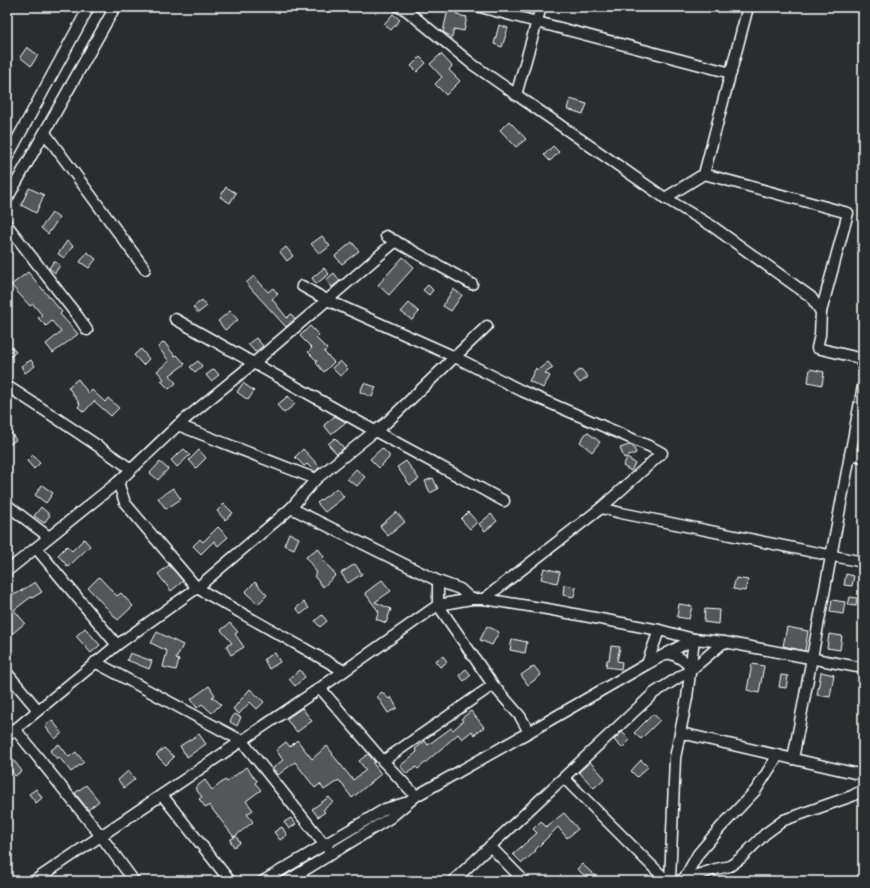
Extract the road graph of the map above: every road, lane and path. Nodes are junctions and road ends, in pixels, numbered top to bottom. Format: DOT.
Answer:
graph roads {
  1 [pos="89,7"];
  2 [pos="115,7"];
  3 [pos="480,7"];
  4 [pos="541,7"];
  5 [pos="748,7"];
  6 [pos="404,8"];
  7 [pos="537,22"];
  8 [pos="731,73"];
  9 [pos="516,95"];
  10 [pos="45,133"];
  11 [pos="7,158"];
  12 [pos="704,174"];
  13 [pos="665,198"];
  14 [pos="7,199"];
  15 [pos="7,225"];
  16 [pos="386,236"];
  17 [pos="396,241"];
  18 [pos="145,269"];
  19 [pos="472,284"];
  20 [pos="302,286"];
  21 [pos="327,300"];
  22 [pos="821,312"];
  23 [pos="175,319"];
  24 [pos="487,326"];
  25 [pos="87,330"];
  26 [pos="455,357"];
  27 [pos="255,362"];
  28 [pos="863,365"];
  29 [pos="7,386"];
  30 [pos="863,386"];
  31 [pos="178,425"];
  32 [pos="375,431"];
  33 [pos="850,454"];
  34 [pos="863,457"];
  35 [pos="131,469"];
  36 [pos="316,479"];
  37 [pos="118,482"];
  38 [pos="504,501"];
  39 [pos="7,505"];
  40 [pos="290,508"];
  41 [pos="601,508"];
  42 [pos="49,537"];
  43 [pos="36,548"];
  44 [pos="831,556"];
  45 [pos="863,562"];
  46 [pos="7,571"];
  47 [pos="438,582"];
  48 [pos="197,588"];
  49 [pos="471,599"];
  50 [pos="484,599"];
  51 [pos="438,605"];
  52 [pos="659,630"];
  53 [pos="694,639"];
  54 [pos="724,642"];
  55 [pos="117,645"];
  56 [pos="668,653"];
  57 [pos="812,659"];
  58 [pos="95,662"];
  59 [pos="646,664"];
  60 [pos="863,668"];
  61 [pos="692,669"];
  62 [pos="344,671"];
  63 [pos="7,673"];
  64 [pos="493,685"];
  65 [pos="320,688"];
  66 [pos="38,710"];
  67 [pos="529,732"];
  68 [pos="11,733"];
  69 [pos="681,733"];
  70 [pos="242,741"];
  71 [pos="778,755"];
  72 [pos="793,759"];
  73 [pos="383,761"];
  74 [pos="863,775"];
  75 [pos="564,778"];
  76 [pos="863,790"];
  77 [pos="162,795"];
  78 [pos="852,796"];
  79 [pos="863,797"];
  80 [pos="412,799"];
  81 [pos="101,836"];
  82 [pos="324,844"];
  83 [pos="490,846"];
  84 [pos="332,854"];
  85 [pos="681,880"];
  86 [pos="34,881"];
  87 [pos="134,881"];
  88 [pos="230,881"];
  89 [pos="263,881"];
  90 [pos="287,881"];
  91 [pos="453,881"];
  92 [pos="524,881"];
  93 [pos="668,881"];
  1 -- 11 [label="street"];
  2 -- 10 [label="street"];
  3 -- 7 [label="street"];
  4 -- 7 [label="street"];
  5 -- 8 [label="street"];
  6 -- 9 [label="street"];
  7 -- 8 [label="street"];
  7 -- 9 [label="street"];
  8 -- 12 [label="street"];
  9 -- 13 [label="street"];
  10 -- 14 [label="street"];
  10 -- 18 [label="street"];
  12 -- 13 [label="street"];
  12 -- 22 [label="street"];
  13 -- 22 [label="street"];
  15 -- 25 [label="street"];
  16 -- 17 [label="street"];
  17 -- 19 [label="street"];
  17 -- 21 [label="street"];
  20 -- 21 [label="street"];
  21 -- 26 [label="street"];
  21 -- 27 [label="street"];
  22 -- 28 [label="street"];
  23 -- 27 [label="street"];
  24 -- 26 [label="street"];
  26 -- 32 [label="street"];
  26 -- 41 [label="street"];
  27 -- 31 [label="street"];
  27 -- 32 [label="street"];
  29 -- 35 [label="street"];
  30 -- 33 [label="street"];
  31 -- 35 [label="street"];
  31 -- 36 [label="street"];
  32 -- 36 [label="street"];
  32 -- 38 [label="street"];
  33 -- 34 [label="street"];
  33 -- 44 [label="street"];
  35 -- 37 [label="street"];
  36 -- 40 [label="street"];
  37 -- 42 [label="street"];
  37 -- 48 [label="street"];
  39 -- 42 [label="street"];
  40 -- 47 [label="street"];
  40 -- 48 [label="street"];
  41 -- 44 [label="street"];
  41 -- 50 [label="street"];
  42 -- 43 [label="street"];
  43 -- 46 [label="street"];
  43 -- 55 [label="street"];
  44 -- 45 [label="street"];
  44 -- 57 [label="street"];
  47 -- 49 [label="street"];
  47 -- 51 [label="street"];
  48 -- 55 [label="street"];
  48 -- 62 [label="street"];
  49 -- 50 [label="street"];
  49 -- 51 [label="street"];
  50 -- 52 [label="street"];
  51 -- 62 [label="street"];
  51 -- 64 [label="street"];
  52 -- 53 [label="street"];
  52 -- 59 [label="street"];
  53 -- 54 [label="street"];
  53 -- 56 [label="street"];
  53 -- 61 [label="street"];
  54 -- 57 [label="street"];
  54 -- 61 [label="street"];
  55 -- 58 [label="street"];
  56 -- 59 [label="street"];
  56 -- 61 [label="street"];
  57 -- 60 [label="street"];
  57 -- 72 [label="street"];
  58 -- 66 [label="street"];
  58 -- 70 [label="street"];
  59 -- 67 [label="street"];
  61 -- 69 [label="street"];
  61 -- 75 [label="street"];
  62 -- 65 [label="street"];
  63 -- 66 [label="street"];
  64 -- 67 [label="street"];
  64 -- 73 [label="street"];
  65 -- 70 [label="street"];
  65 -- 73 [label="street"];
  66 -- 68 [label="street"];
  67 -- 80 [label="street"];
  68 -- 81 [label="street"];
  69 -- 71 [label="street"];
  69 -- 93 [label="street"];
  70 -- 77 [label="street"];
  70 -- 82 [label="street"];
  71 -- 72 [label="street"];
  71 -- 85 [label="street"];
  72 -- 74 [label="street"];
  73 -- 80 [label="street"];
  75 -- 83 [label="street"];
  75 -- 93 [label="street"];
  76 -- 78 [label="street"];
  77 -- 81 [label="street"];
  77 -- 88 [label="street"];
  78 -- 79 [label="street"];
  78 -- 85 [label="street"];
  80 -- 82 [label="street"];
  80 -- 84 [label="street"];
  81 -- 86 [label="street"];
  81 -- 87 [label="street"];
  82 -- 84 [label="street"];
  82 -- 89 [label="street"];
  83 -- 91 [label="street"];
  83 -- 92 [label="street"];
  84 -- 90 [label="street"];
}
